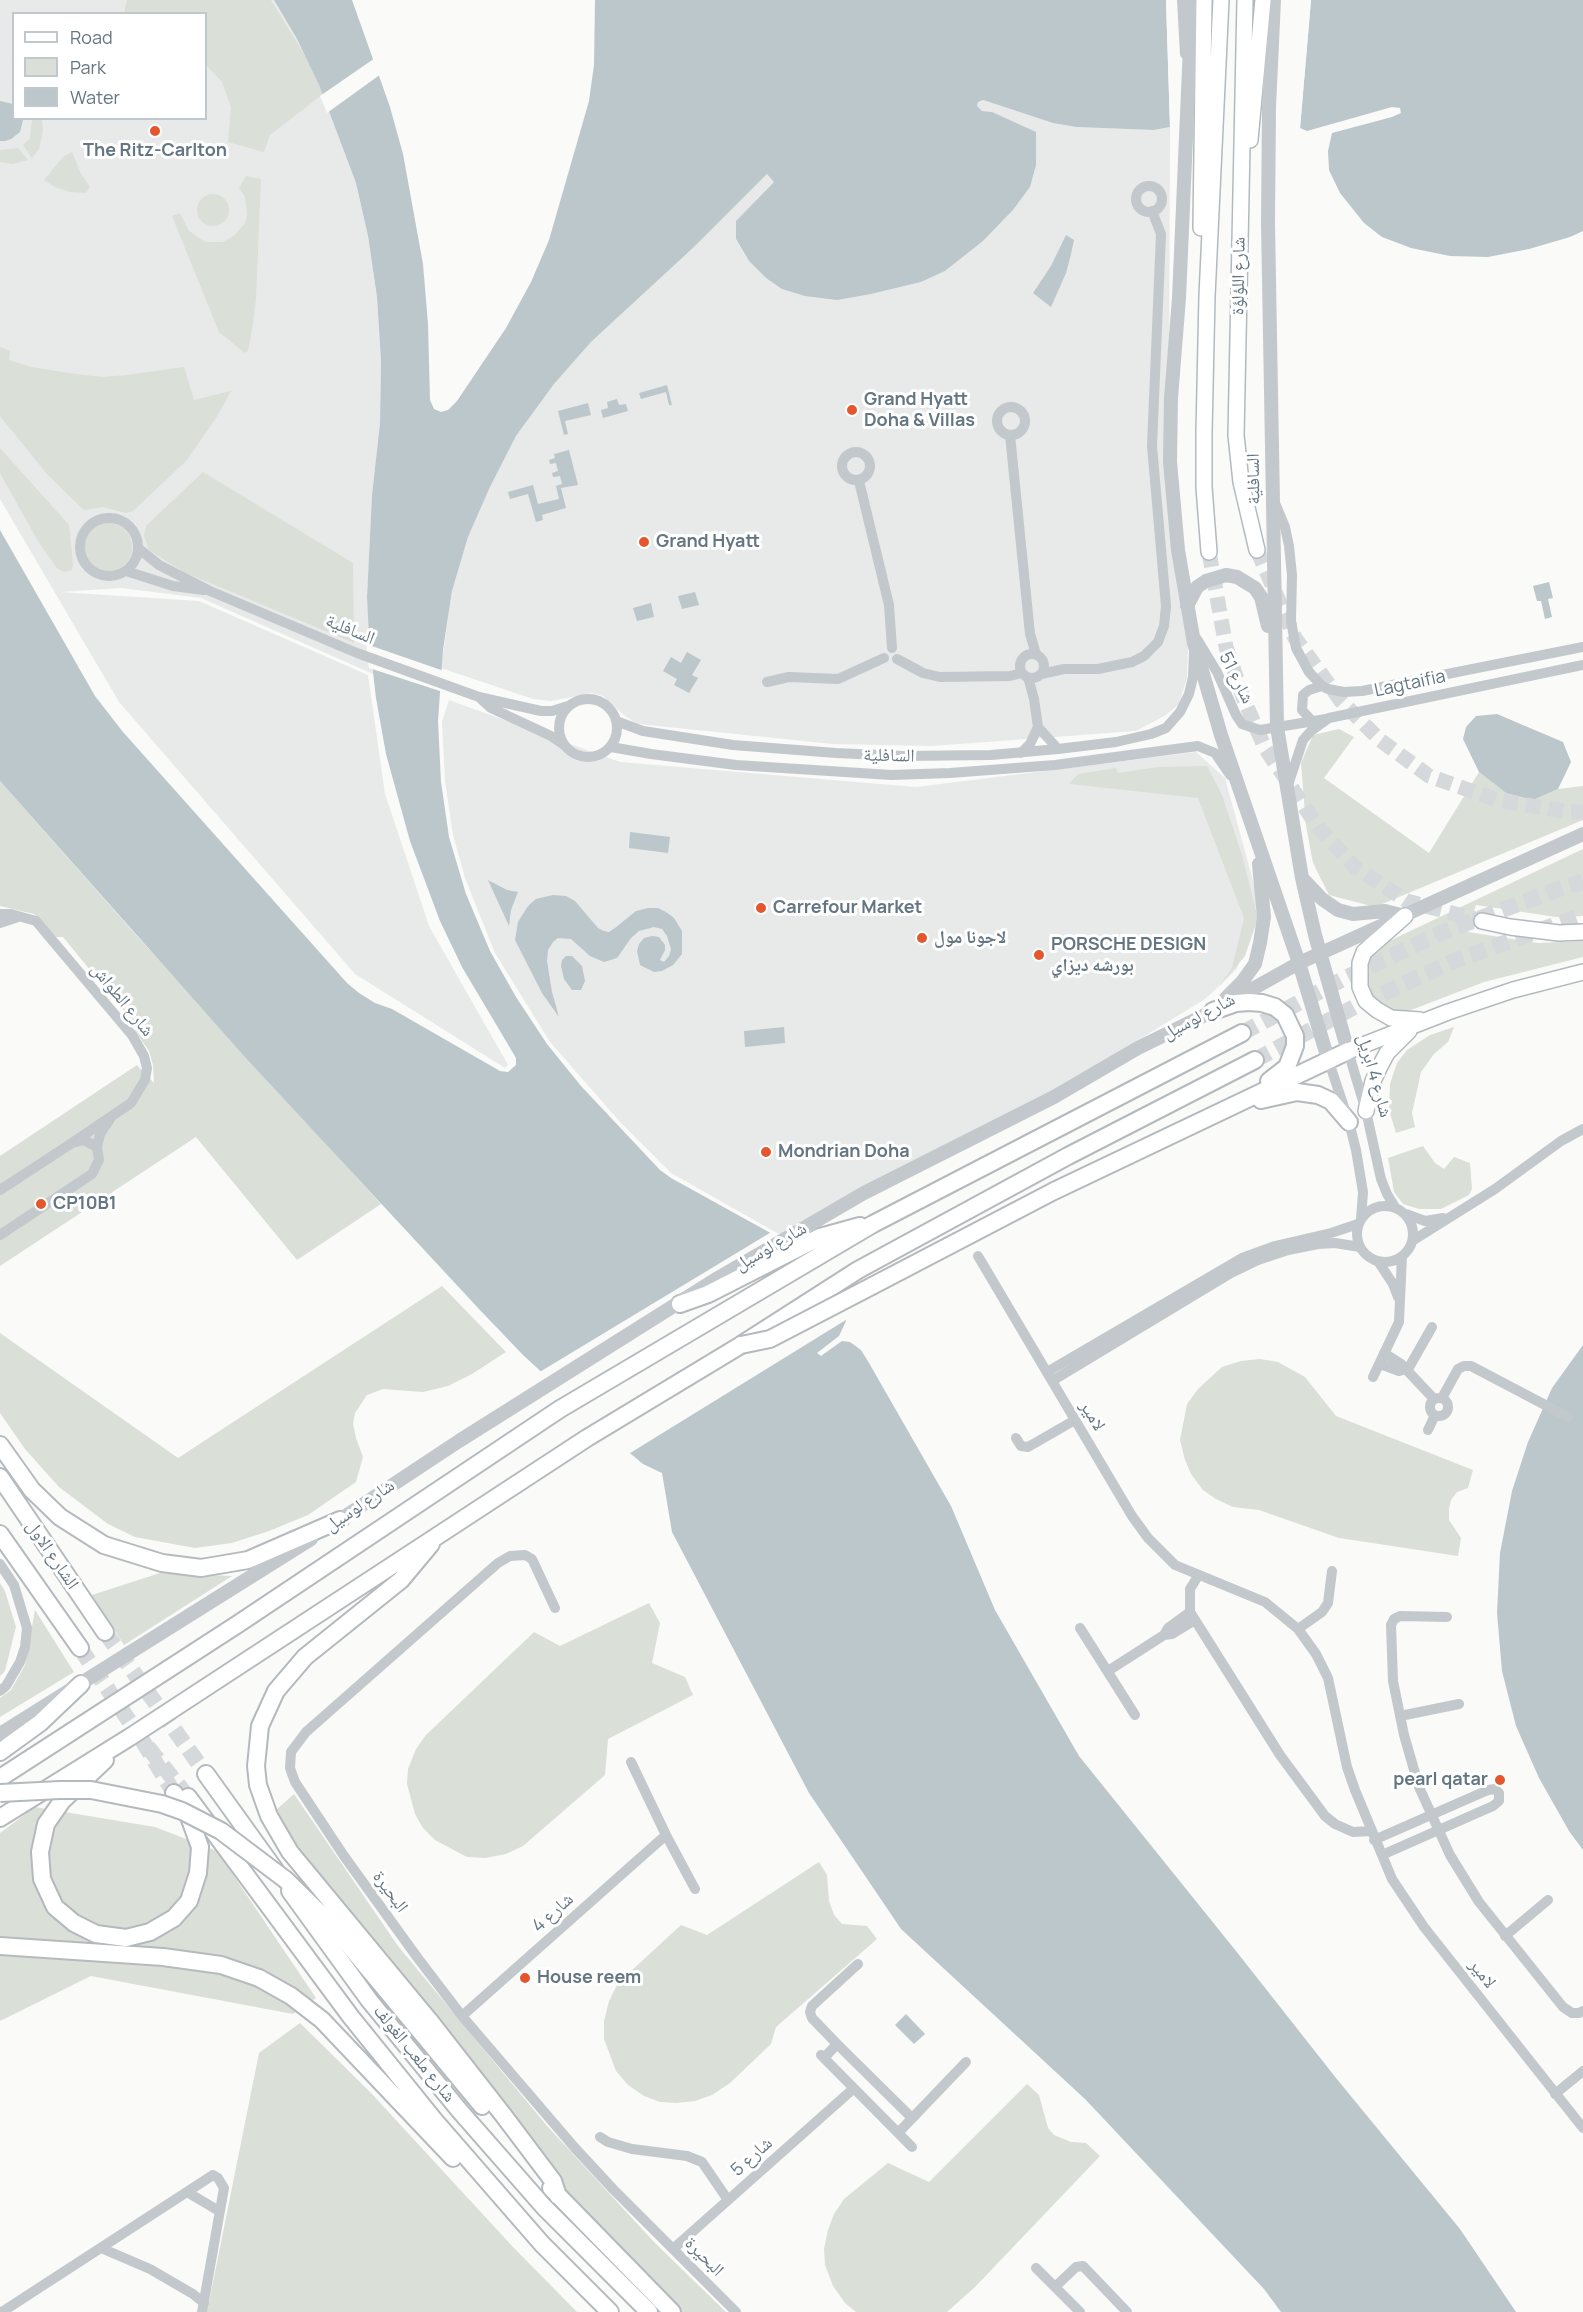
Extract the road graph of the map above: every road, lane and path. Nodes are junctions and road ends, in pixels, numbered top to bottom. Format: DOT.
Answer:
graph roads {
  1 [pos="1182,0"];
  2 [pos="1192,0"];
  3 [pos="1204,0"];
  4 [pos="1221,0"];
  5 [pos="1245,0"];
  6 [pos="1263,0"];
  7 [pos="1274,0"];
  8 [pos="1189,73"];
  9 [pos="1152,211"];
  10 [pos="1240,241"];
  11 [pos="1207,296"];
  12 [pos="1010,435"];
  13 [pos="859,481"];
  14 [pos="1272,496"];
  15 [pos="138,548"];
  16 [pos="1257,550"];
  17 [pos="1209,552"];
  18 [pos="126,571"];
  19 [pos="210,591"];
  20 [pos="1187,606"];
  21 [pos="1193,637"];
  22 [pos="1583,647"];
  23 [pos="892,648"];
  24 [pos="884,658"];
  25 [pos="897,659"];
  26 [pos="1583,665"];
  27 [pos="1032,667"];
  28 [pos="1276,672"];
  29 [pos="766,682"];
  30 [pos="1322,686"];
  31 [pos="479,697"];
  32 [pos="568,706"];
  33 [pos="1329,718"];
  34 [pos="616,721"];
  35 [pos="1312,721"];
  36 [pos="1038,727"];
  37 [pos="1277,727"];
  38 [pos="564,746"];
  39 [pos="610,747"];
  40 [pos="1058,749"];
  41 [pos="1020,753"];
  42 [pos="858,754"];
  43 [pos="856,773"];
  44 [pos="1286,789"];
  45 [pos="1245,804"];
  46 [pos="1583,834"];
  47 [pos="1257,841"];
  48 [pos="1302,878"];
  49 [pos="0,914"];
  50 [pos="21,916"];
  51 [pos="1405,916"];
  52 [pos="1482,921"];
  53 [pos="0,922"];
  54 [pos="1583,932"];
  55 [pos="1320,953"];
  56 [pos="1299,963"];
  57 [pos="1583,972"];
  58 [pos="1212,1011"];
  59 [pos="1424,1021"];
  60 [pos="1242,1033"];
  61 [pos="1348,1051"];
  62 [pos="1328,1059"];
  63 [pos="1255,1060"];
  64 [pos="1222,1109"];
  65 [pos="1366,1111"];
  66 [pos="112,1117"];
  67 [pos="1349,1122"];
  68 [pos="1583,1129"];
  69 [pos="72,1143"];
  70 [pos="97,1148"];
  71 [pos="1381,1179"];
  72 [pos="1362,1183"];
  73 [pos="0,1190"];
  74 [pos="1395,1207"];
  75 [pos="1406,1214"];
  76 [pos="1452,1215"];
  77 [pos="1360,1221"];
  78 [pos="0,1235"];
  79 [pos="820,1237"];
  80 [pos="1412,1241"];
  81 [pos="1287,1246"];
  82 [pos="1360,1247"];
  83 [pos="978,1256"];
  84 [pos="1402,1256"];
  85 [pos="1378,1261"];
  86 [pos="680,1304"];
  87 [pos="1399,1309"];
  88 [pos="1432,1327"];
  89 [pos="741,1345"];
  90 [pos="1382,1358"];
  91 [pos="1406,1370"];
  92 [pos="1050,1376"];
  93 [pos="1373,1377"];
  94 [pos="1438,1399"];
  95 [pos="1568,1417"];
  96 [pos="1075,1420"];
  97 [pos="1428,1430"];
  98 [pos="1016,1438"];
  99 [pos="0,1445"];
  100 [pos="0,1477"];
  101 [pos="340,1520"];
  102 [pos="0,1534"];
  103 [pos="437,1535"];
  104 [pos="0,1564"];
  105 [pos="1332,1571"];
  106 [pos="1198,1576"];
  107 [pos="555,1608"];
  108 [pos="1193,1616"];
  109 [pos="1447,1617"];
  110 [pos="1080,1628"];
  111 [pos="1298,1629"];
  112 [pos="105,1632"];
  113 [pos="80,1648"];
  114 [pos="1108,1671"];
  115 [pos="81,1684"];
  116 [pos="0,1691"];
  117 [pos="1459,1704"];
  118 [pos="1135,1715"];
  119 [pos="1400,1716"];
  120 [pos="0,1734"];
  121 [pos="130,1737"];
  122 [pos="0,1752"];
  123 [pos="631,1762"];
  124 [pos="206,1774"];
  125 [pos="0,1778"];
  126 [pos="0,1793"];
  127 [pos="1431,1815"];
  128 [pos="0,1818"];
  129 [pos="1437,1831"];
  130 [pos="666,1835"];
  131 [pos="1372,1836"];
  132 [pos="1382,1856"];
  133 [pos="695,1889"];
  134 [pos="1548,1900"];
  135 [pos="1505,1936"];
  136 [pos="0,1946"];
  137 [pos="858,1964"];
  138 [pos="1583,2011"];
  139 [pos="462,2016"];
  140 [pos="837,2044"];
  141 [pos="966,2062"];
  142 [pos="1583,2071"];
  143 [pos="853,2089"];
  144 [pos="1555,2094"];
  145 [pos="912,2118"];
  146 [pos="1583,2128"];
  147 [pos="898,2133"];
  148 [pos="600,2137"];
  149 [pos="912,2147"];
  150 [pos="187,2192"];
  151 [pos="558,2196"];
  152 [pos="728,2200"];
  153 [pos="219,2211"];
  154 [pos="542,2244"];
  155 [pos="101,2248"];
  156 [pos="673,2250"];
  157 [pos="1036,2268"];
  158 [pos="1055,2287"];
  159 [pos="203,2308"];
  160 [pos="1077,2311"];
  161 [pos="2,2312"];
  162 [pos="610,2312"];
  163 [pos="649,2312"];
  164 [pos="672,2312"];
  165 [pos="736,2312"];
  166 [pos="1127,2312"];
  1 -- 8 [label="street"];
  2 -- 8 [label="street, السافلية"];
  3 -- 11 [label="main road"];
  4 -- 11 [label="main road, شارع اللؤلؤة"];
  5 -- 10 [label="main road, شارع اللؤلؤة"];
  6 -- 10 [label="main road"];
  7 -- 14 [label="street, السافلية"];
  8 -- 20 [label="street, السافلية"];
  9 -- 27 [label="street"];
  10 -- 16 [label="main road, شارع اللؤلؤة"];
  11 -- 17 [label="main road, شارع اللؤلؤة"];
  12 -- 27 [label="street"];
  13 -- 23 [label="street"];
  14 -- 28 [label="street, السافلية"];
  14 -- 30 [label="street"];
  15 -- 18 [label="street"];
  15 -- 18 [label="street"];
  15 -- 19 [label="street, السافلية"];
  18 -- 19 [label="street, السافلية"];
  19 -- 31 [label="street, السافلية"];
  20 -- 21 [label="street, السافلية"];
  20 -- 28 [label="street"];
  21 -- 37 [label="street, شارع 51"];
  21 -- 40 [label="street, السافلية"];
  21 -- 45 [label="street, السافلية"];
  22 -- 30 [label="street"];
  23 -- 24 [label="street"];
  23 -- 25 [label="street"];
  24 -- 25 [label="street"];
  24 -- 29 [label="street"];
  25 -- 27 [label="street"];
  26 -- 33 [label="street, Lagtaifia"];
  27 -- 36 [label="street"];
  28 -- 37 [label="street, السافلية"];
  30 -- 35 [label="street"];
  31 -- 32 [label="street, السافلية"];
  31 -- 38 [label="street, السافلية"];
  32 -- 34 [label="street"];
  32 -- 38 [label="street"];
  33 -- 35 [label="street, شارع 51"];
  33 -- 44 [label="street, Lagtaifia"];
  34 -- 39 [label="street"];
  34 -- 42 [label="street, السافلية"];
  35 -- 37 [label="street, شارع 51"];
  36 -- 40 [label="street"];
  36 -- 41 [label="street"];
  37 -- 44 [label="street, السافلية"];
  38 -- 39 [label="street"];
  39 -- 43 [label="street, السافلية"];
  40 -- 41 [label="street, السافلية"];
  41 -- 42 [label="street, السافلية"];
  42 -- 43 [label="street"];
  43 -- 45 [label="street, السافلية"];
  44 -- 48 [label="street, السافلية"];
  45 -- 47 [label="street, السافلية"];
  46 -- 51 [label="street, شارع لوسيل"];
  47 -- 56 [label="street, السافلية"];
  47 -- 58 [label="street"];
  48 -- 51 [label="street"];
  48 -- 55 [label="street, السافلية"];
  49 -- 50 [label="street, شارع الطواش"];
  50 -- 53 [label="street"];
  50 -- 66 [label="street, شارع الطواش"];
  51 -- 55 [label="street, شارع لوسيل"];
  51 -- 59 [label="main road"];
  52 -- 54 [label="main road"];
  55 -- 56 [label="street, شارع لوسيل"];
  55 -- 61 [label="street, شارع 4 ابريل"];
  56 -- 58 [label="street, شارع لوسيل"];
  56 -- 62 [label="street, شارع 4 ابريل"];
  57 -- 59 [label="main road"];
  58 -- 64 [label="main road"];
  58 -- 79 [label="street, شارع لوسيل"];
  59 -- 61 [label="main road"];
  59 -- 65 [label="main road"];
  60 -- 79 [label="main road, شارع لوسيل"];
  61 -- 62 [label="main road"];
  61 -- 65 [label="street, شارع 4 ابريل"];
  62 -- 64 [label="main road"];
  62 -- 67 [label="street, شارع 4 ابريل"];
  63 -- 89 [label="main road"];
  64 -- 67 [label="main road"];
  64 -- 89 [label="main road, bridge"];
  65 -- 71 [label="street, شارع 4 ابريل"];
  66 -- 69 [label="street, شارع الطواش"];
  66 -- 70 [label="street, شارع الطواش"];
  67 -- 72 [label="street, شارع 4 ابريل"];
  68 -- 76 [label="street"];
  69 -- 70 [label="street"];
  69 -- 73 [label="street, شارع الطواش"];
  70 -- 78 [label="street, شارع الطواش"];
  71 -- 72 [label="street"];
  71 -- 74 [label="street, شارع 4 ابريل"];
  72 -- 77 [label="street, شارع 4 ابريل"];
  74 -- 75 [label="street"];
  74 -- 77 [label="street"];
  75 -- 76 [label="street"];
  75 -- 80 [label="street"];
  76 -- 80 [label="street"];
  77 -- 81 [label="street"];
  77 -- 82 [label="street"];
  79 -- 86 [label="main road"];
  79 -- 125 [label="main road, شارع لوسيل"];
  80 -- 84 [label="street"];
  81 -- 82 [label="street"];
  81 -- 92 [label="street"];
  82 -- 85 [label="street"];
  83 -- 92 [label="street, لامير"];
  84 -- 85 [label="street"];
  84 -- 87 [label="street"];
  85 -- 87 [label="street"];
  86 -- 101 [label="street, شارع لوسيل"];
  87 -- 90 [label="street"];
  88 -- 91 [label="street"];
  89 -- 103 [label="main road"];
  90 -- 91 [label="street"];
  90 -- 93 [label="street"];
  91 -- 94 [label="street"];
  92 -- 96 [label="street, لامير"];
  94 -- 95 [label="street"];
  94 -- 97 [label="street"];
  96 -- 98 [label="street"];
  96 -- 106 [label="street, لامير"];
  99 -- 101 [label="main road"];
  100 -- 112 [label="main road, الشارع الاول"];
  101 -- 115 [label="street, شارع لوسيل"];
  102 -- 113 [label="main road, الشارع الاول"];
  103 -- 121 [label="main road"];
  103 -- 151 [label="main road"];
  104 -- 116 [label="street"];
  105 -- 111 [label="street"];
  106 -- 108 [label="street"];
  106 -- 111 [label="street, لامير"];
  107 -- 139 [label="street, البحيرة"];
  108 -- 114 [label="street"];
  108 -- 131 [label="street"];
  109 -- 119 [label="street"];
  110 -- 114 [label="street"];
  111 -- 131 [label="street, لامير"];
  114 -- 118 [label="street"];
  115 -- 120 [label="street, شارع لوسيل"];
  115 -- 122 [label="main road"];
  117 -- 119 [label="street"];
  119 -- 127 [label="street"];
  121 -- 128 [label="main road"];
  121 -- 154 [label="main road, شارع ملعب الغولف"];
  123 -- 130 [label="street"];
  124 -- 163 [label="main road, شارع ملعب الغولف"];
  126 -- 151 [label="main road, bridge"];
  127 -- 129 [label="street"];
  127 -- 129 [label="street"];
  127 -- 131 [label="street"];
  129 -- 132 [label="street"];
  129 -- 135 [label="street"];
  130 -- 133 [label="street"];
  130 -- 139 [label="street, شارع 4"];
  131 -- 132 [label="street, لامير"];
  132 -- 144 [label="street, لامير"];
  134 -- 135 [label="street"];
  135 -- 138 [label="street"];
  136 -- 154 [label="main road"];
  137 -- 140 [label="street"];
  139 -- 156 [label="street, البحيرة"];
  140 -- 143 [label="street"];
  140 -- 145 [label="street"];
  141 -- 145 [label="street"];
  142 -- 144 [label="street"];
  143 -- 147 [label="street"];
  143 -- 152 [label="street, شارع 5"];
  144 -- 146 [label="street, لامير"];
  145 -- 147 [label="street"];
  147 -- 149 [label="street"];
  148 -- 152 [label="street"];
  150 -- 153 [label="street"];
  150 -- 153 [label="street"];
  150 -- 155 [label="street"];
  151 -- 164 [label="main road"];
  152 -- 156 [label="street, شارع 5"];
  153 -- 159 [label="street"];
  154 -- 162 [label="main road, شارع ملعب الغولف"];
  155 -- 159 [label="street"];
  155 -- 161 [label="street"];
  156 -- 165 [label="street, البحيرة"];
  157 -- 158 [label="street"];
  158 -- 160 [label="street"];
  158 -- 166 [label="street"];
}
